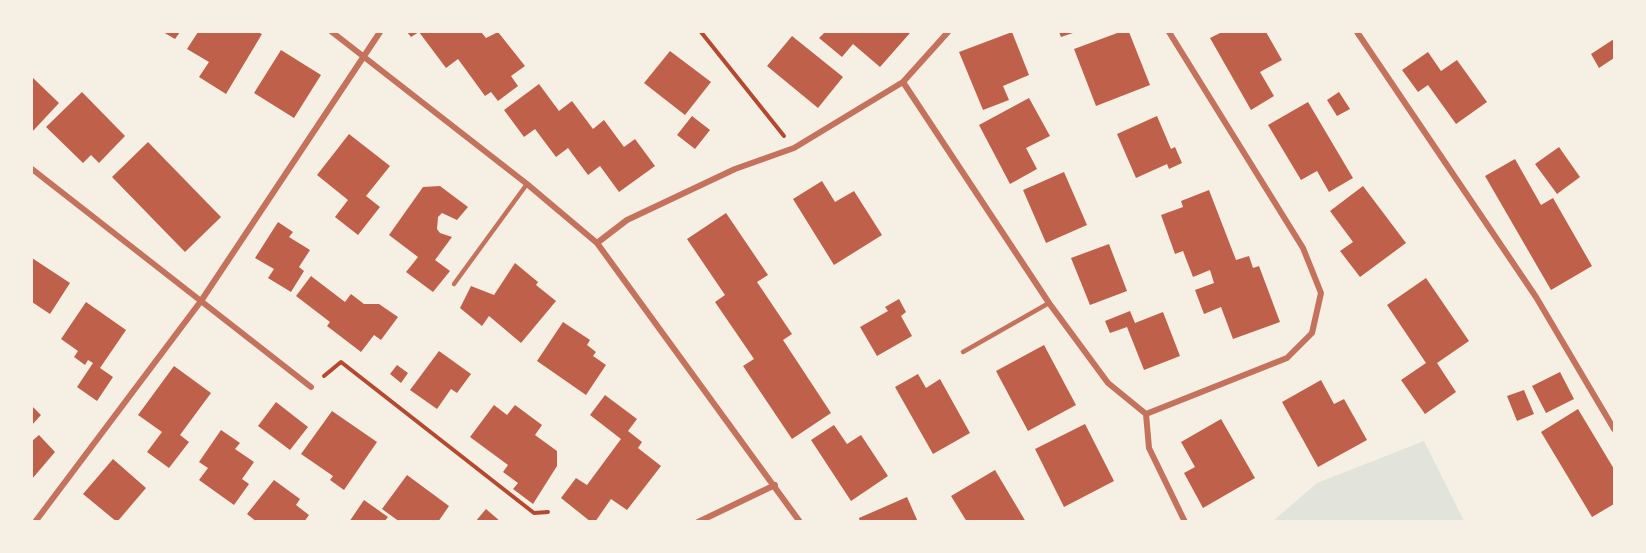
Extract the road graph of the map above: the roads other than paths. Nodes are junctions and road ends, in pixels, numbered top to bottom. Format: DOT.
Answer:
graph roads {
  1 [pos="332,32"];
  2 [pos="380,32"];
  3 [pos="948,32"];
  4 [pos="1169,32"];
  5 [pos="1357,32"];
  6 [pos="364,57"];
  7 [pos="903,82"];
  8 [pos="32,169"];
  9 [pos="527,184"];
  10 [pos="597,243"];
  11 [pos="454,284"];
  12 [pos="201,301"];
  13 [pos="1049,303"];
  14 [pos="963,352"];
  15 [pos="311,387"];
  16 [pos="1146,414"];
  17 [pos="1614,429"];
  18 [pos="775,485"];
  19 [pos="34,522"];
  20 [pos="698,522"];
  21 [pos="800,522"];
  22 [pos="1185,522"];
  1 -- 6 [label="street"];
  2 -- 6 [label="street"];
  3 -- 7 [label="street"];
  4 -- 16 [label="street"];
  5 -- 17 [label="street"];
  6 -- 9 [label="street"];
  6 -- 12 [label="street"];
  7 -- 10 [label="street"];
  7 -- 13 [label="street"];
  8 -- 12 [label="street"];
  9 -- 10 [label="street"];
  9 -- 11 [label="lane"];
  10 -- 18 [label="street"];
  12 -- 15 [label="street"];
  12 -- 19 [label="street"];
  13 -- 14 [label="lane"];
  13 -- 16 [label="street"];
  16 -- 22 [label="street"];
  18 -- 20 [label="street"];
  18 -- 21 [label="street"];
}
